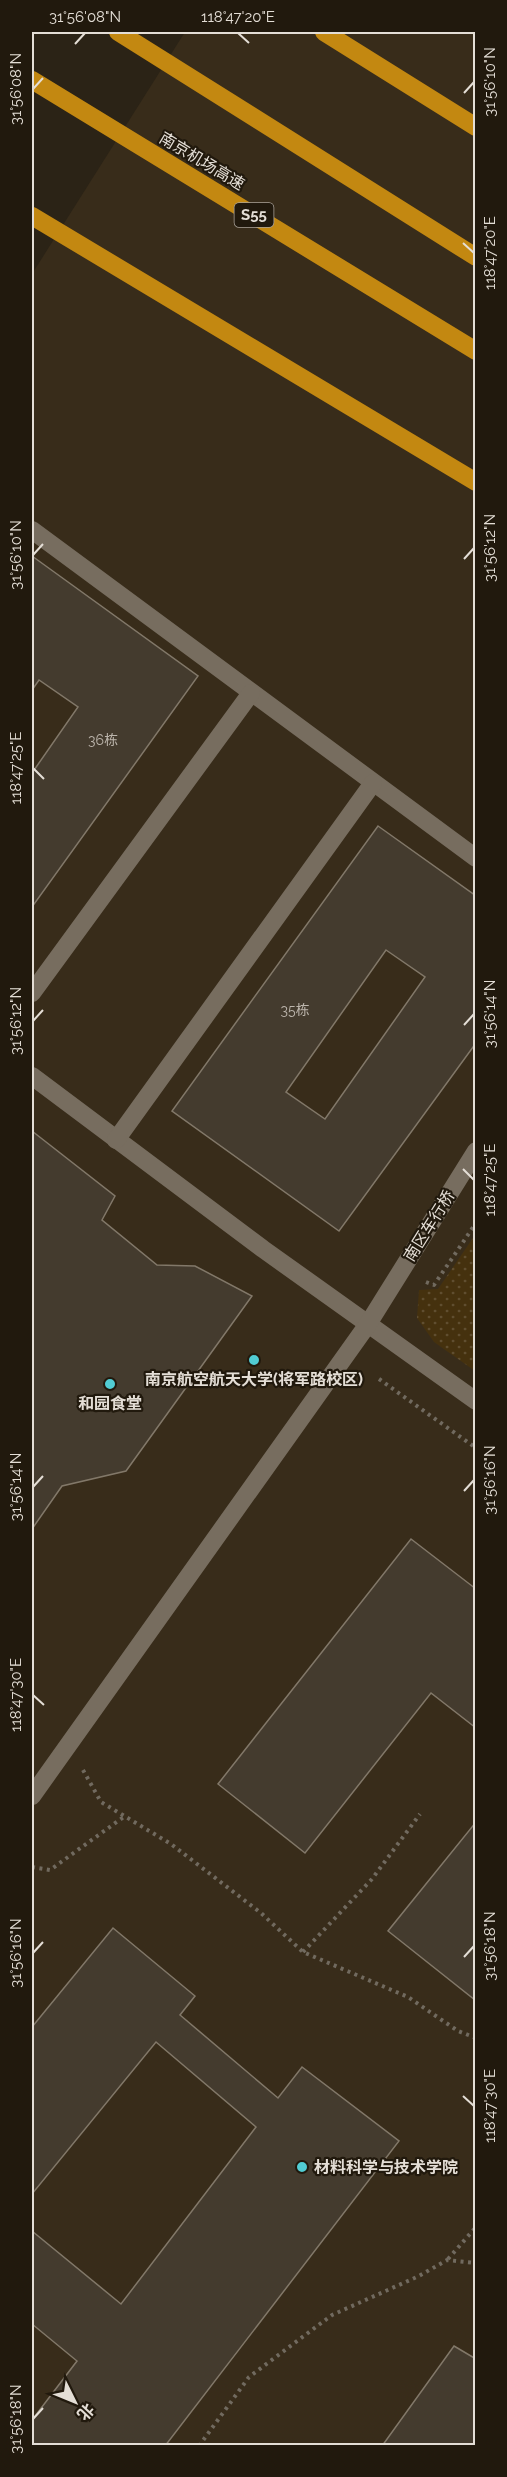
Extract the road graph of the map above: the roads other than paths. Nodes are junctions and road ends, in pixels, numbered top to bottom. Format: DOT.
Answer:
graph roads {
  1 [pos="118,32"];
  2 [pos="324,32"];
  3 [pos="32,80"];
  4 [pos="476,127"];
  5 [pos="32,216"];
  6 [pos="476,257"];
  7 [pos="476,351"];
  8 [pos="476,482"];
  9 [pos="32,530"];
  10 [pos="252,693"];
  11 [pos="373,783"];
  12 [pos="476,858"];
  13 [pos="32,993"];
  14 [pos="32,1076"];
  15 [pos="116,1140"];
  16 [pos="476,1151"];
  17 [pos="368,1324"];
  18 [pos="476,1401"];
  19 [pos="32,1796"];
  1 -- 6 [label="highway"];
  2 -- 4 [label="highway"];
  3 -- 7 [label="highway, 南京机场高速 / S55"];
  5 -- 8 [label="highway"];
  9 -- 10 [label="lane"];
  10 -- 11 [label="lane"];
  10 -- 13 [label="lane"];
  11 -- 12 [label="lane"];
  11 -- 15 [label="lane"];
  14 -- 15 [label="lane"];
  15 -- 17 [label="lane"];
  16 -- 17 [label="lane, 南区车行桥"];
  17 -- 18 [label="lane"];
  17 -- 19 [label="lane, 南区车行桥"];
}
